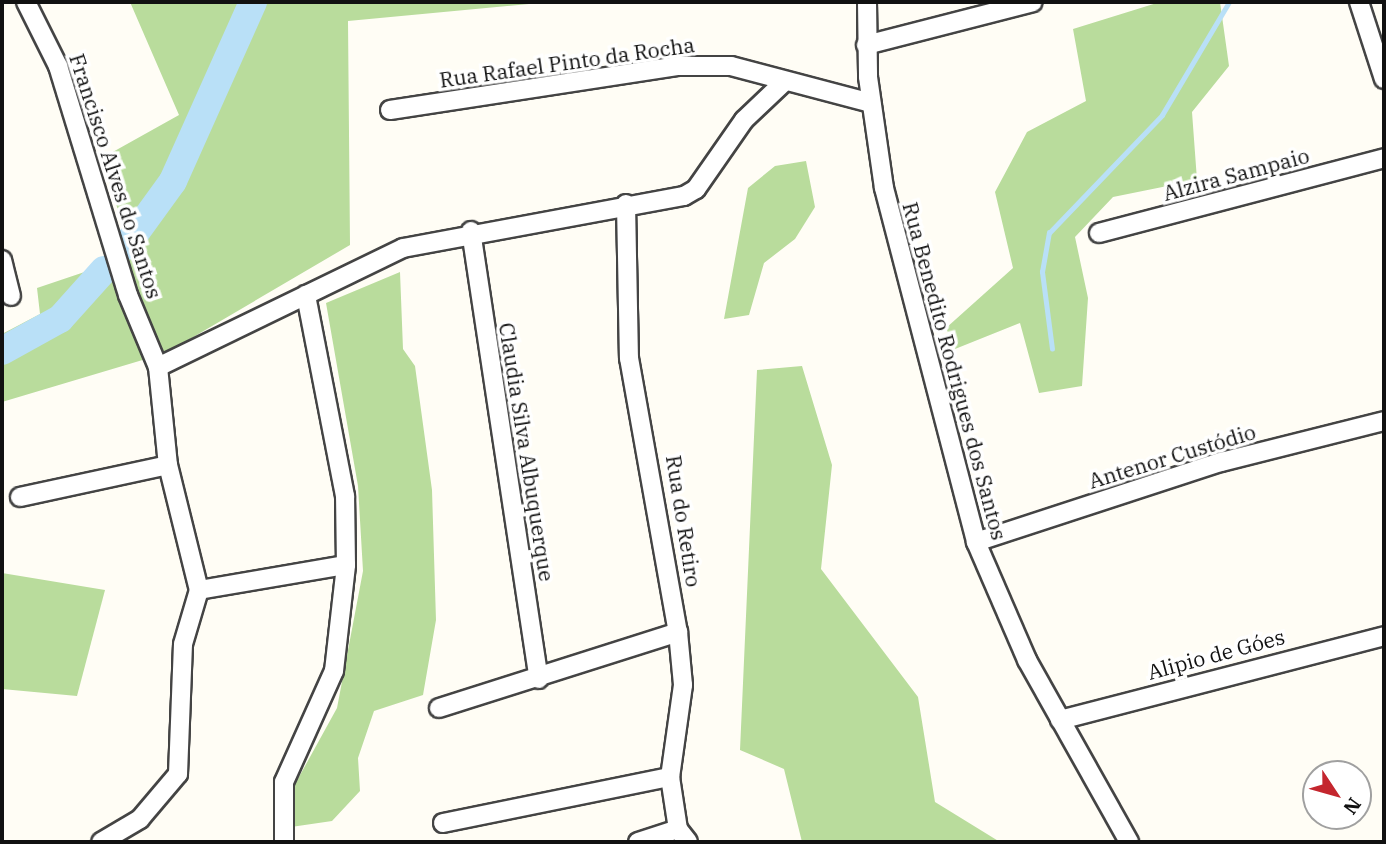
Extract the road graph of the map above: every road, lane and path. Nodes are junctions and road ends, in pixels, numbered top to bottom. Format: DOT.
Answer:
graph roads {
  1 [pos="26,2"];
  2 [pos="867,2"];
  3 [pos="1033,2"];
  4 [pos="1359,2"];
  5 [pos="866,45"];
  6 [pos="1384,79"];
  7 [pos="784,82"];
  8 [pos="870,103"];
  9 [pos="390,110"];
  10 [pos="1384,158"];
  11 [pos="626,204"];
  12 [pos="471,231"];
  13 [pos="1099,233"];
  14 [pos="2,260"];
  15 [pos="306,295"];
  16 [pos="11,296"];
  17 [pos="158,367"];
  18 [pos="1384,421"];
  19 [pos="168,465"];
  20 [pos="20,497"];
  21 [pos="976,542"];
  22 [pos="346,565"];
  23 [pos="199,590"];
  24 [pos="678,632"];
  25 [pos="1384,636"];
  26 [pos="539,679"];
  27 [pos="439,708"];
  28 [pos="1060,720"];
  29 [pos="670,776"];
  30 [pos="443,822"];
  31 [pos="683,835"];
  32 [pos="101,842"];
  33 [pos="284,842"];
  34 [pos="638,842"];
  35 [pos="1129,842"];
  1 -- 17 [label="street, Francisco Alves do Santos"];
  2 -- 5 [label="street, Rua Benedito Rodrigues dos Santos"];
  3 -- 5 [label="street"];
  4 -- 6 [label="street"];
  5 -- 8 [label="street, Rua Benedito Rodrigues dos Santos"];
  7 -- 8 [label="street, Rua Rafael Pinto da Rocha"];
  7 -- 9 [label="street, Rua Rafael Pinto da Rocha"];
  7 -- 11 [label="street"];
  8 -- 21 [label="street, Rua Benedito Rodrigues dos Santos"];
  10 -- 13 [label="street, Alzira Sampaio"];
  11 -- 12 [label="street"];
  11 -- 24 [label="street, Rua do Retiro"];
  12 -- 15 [label="street"];
  12 -- 26 [label="street, Claudia Silva Albuquerque"];
  14 -- 16 [label="street"];
  15 -- 17 [label="street"];
  15 -- 22 [label="street"];
  17 -- 19 [label="street, Francisco Alves do Santos"];
  18 -- 21 [label="street, Antenor Custódio"];
  19 -- 20 [label="street"];
  19 -- 23 [label="street, Francisco Alves do Santos"];
  21 -- 28 [label="street, Rua Benedito Rodrigues dos Santos"];
  22 -- 23 [label="street"];
  22 -- 33 [label="street"];
  23 -- 32 [label="street"];
  24 -- 26 [label="street"];
  24 -- 29 [label="street, Rua do Retiro"];
  25 -- 28 [label="street, Alipio de Góes"];
  26 -- 27 [label="street"];
  28 -- 35 [label="street, Rua Benedito Rodrigues dos Santos"];
  29 -- 30 [label="street"];
  29 -- 31 [label="street, Rua do Retiro"];
  31 -- 34 [label="street"];
}
